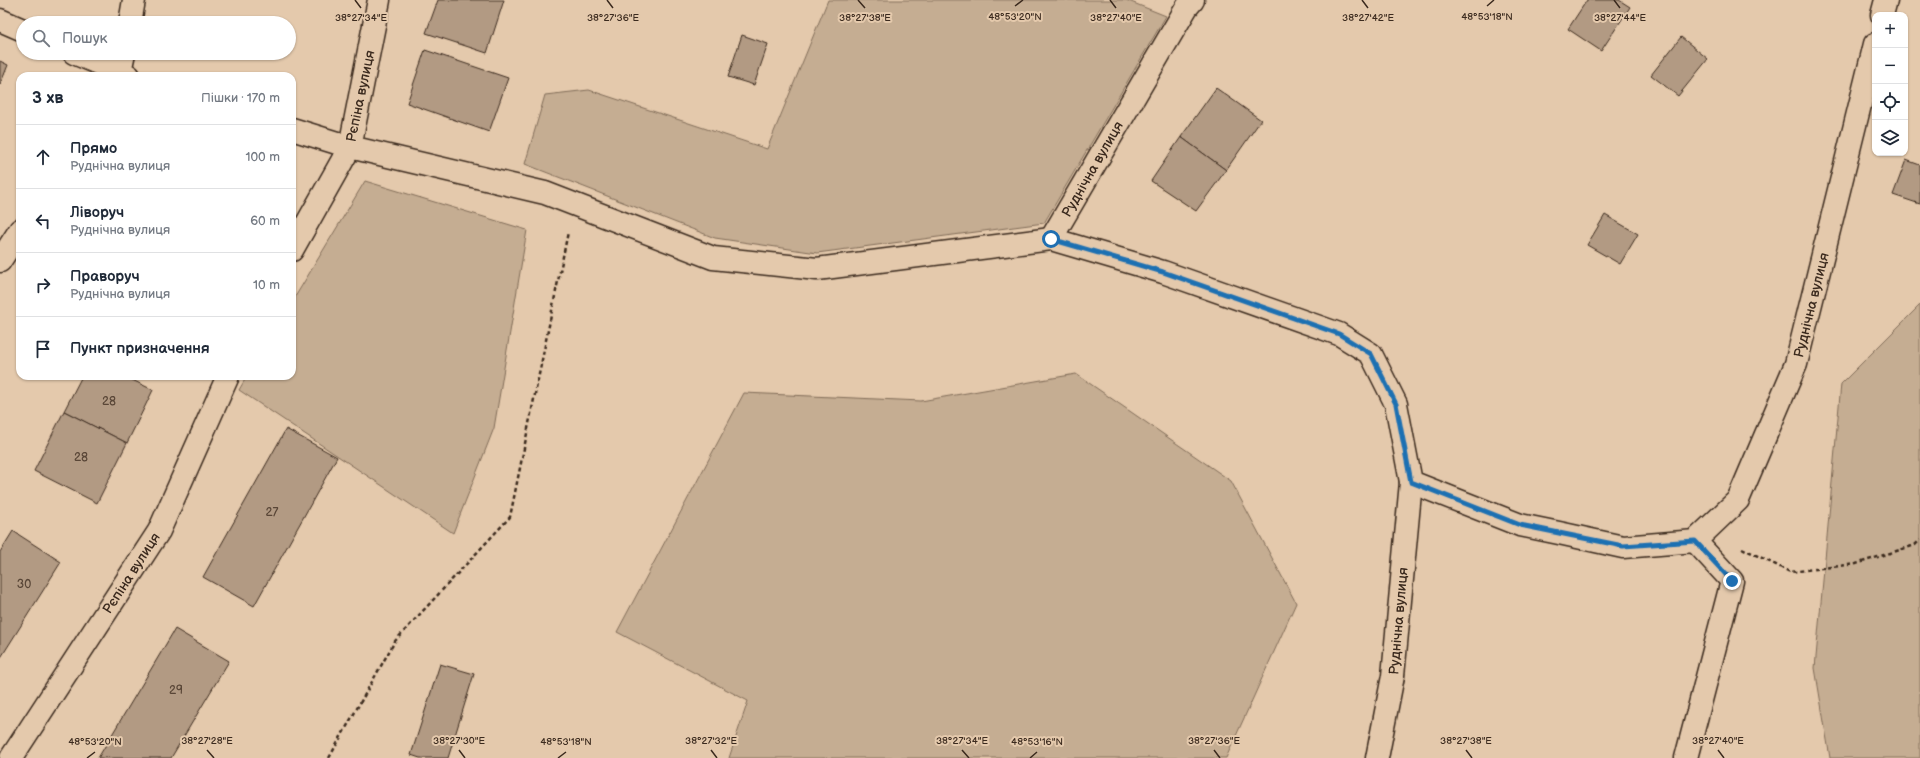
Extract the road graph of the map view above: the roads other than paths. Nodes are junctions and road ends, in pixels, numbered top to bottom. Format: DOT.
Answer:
graph roads {
  1 [pos="134,0"];
  2 [pos="379,0"];
  3 [pos="1886,0"];
  4 [pos="1184,2"];
  5 [pos="1883,12"];
  6 [pos="131,16"];
  7 [pos="0,20"];
  8 [pos="16,27"];
  9 [pos="1874,48"];
  10 [pos="94,60"];
  11 [pos="123,70"];
  12 [pos="296,130"];
  13 [pos="350,147"];
  14 [pos="16,236"];
  15 [pos="1051,239"];
  16 [pos="296,243"];
  17 [pos="0,261"];
  18 [pos="226,380"];
  19 [pos="1411,482"];
  20 [pos="1695,541"];
  21 [pos="11,758"];
  22 [pos="1377,758"];
  23 [pos="1686,758"];
  1 -- 6 [label="street"];
  2 -- 13 [label="street, Рєпіна вулиця"];
  3 -- 5 [label="street"];
  4 -- 15 [label="street, Руднічна вулиця"];
  7 -- 8 [label="street"];
  9 -- 20 [label="street, Руднічна вулиця"];
  10 -- 11 [label="street"];
  12 -- 13 [label="street"];
  13 -- 15 [label="street"];
  13 -- 16 [label="street, Рєпіна вулиця"];
  14 -- 17 [label="street"];
  15 -- 19 [label="street, Руднічна вулиця"];
  18 -- 21 [label="street, Рєпіна вулиця"];
  19 -- 20 [label="street"];
  19 -- 22 [label="street, Руднічна вулиця"];
  20 -- 23 [label="street"];
}
